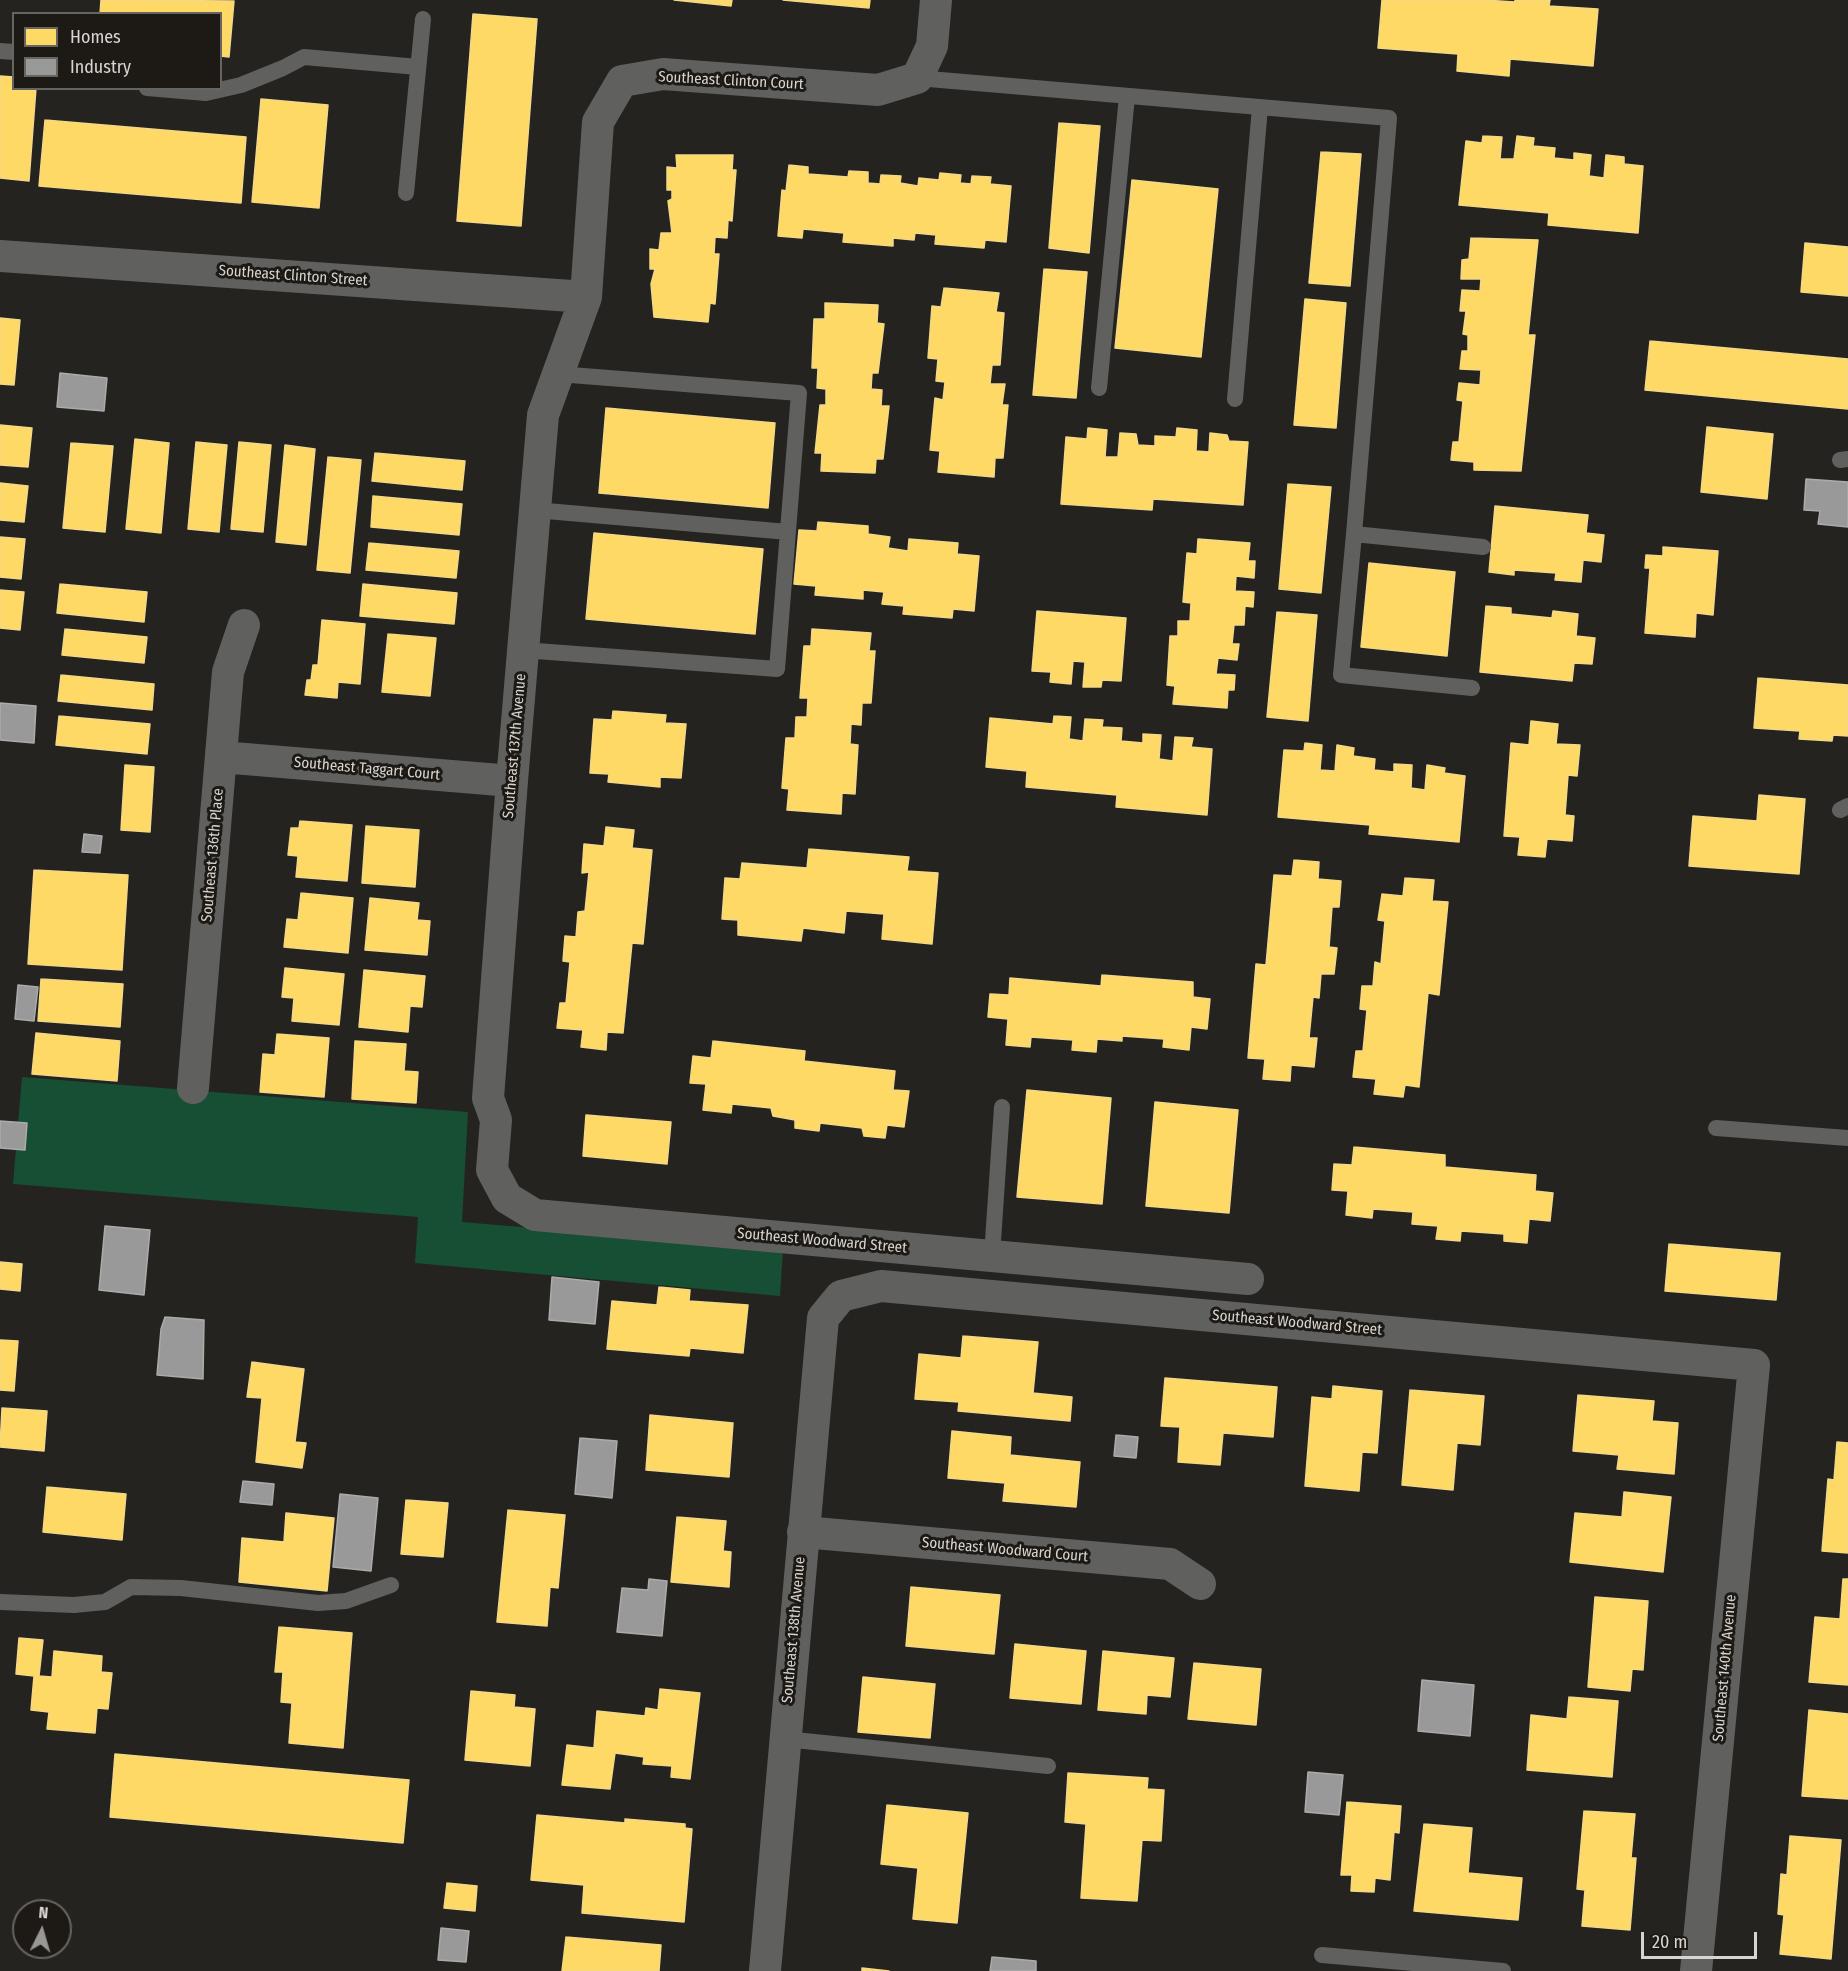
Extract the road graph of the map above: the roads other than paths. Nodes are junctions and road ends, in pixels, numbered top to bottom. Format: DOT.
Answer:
graph roads {
  1 [pos="936,0"];
  2 [pos="423,19"];
  3 [pos="418,67"];
  4 [pos="917,78"];
  5 [pos="222,89"];
  6 [pos="171,90"];
  7 [pos="219,90"];
  8 [pos="1127,96"];
  9 [pos="1260,107"];
  10 [pos="406,193"];
  11 [pos="0,256"];
  12 [pos="586,297"];
  13 [pos="558,374"];
  14 [pos="1099,388"];
  15 [pos="1235,399"];
  16 [pos="535,510"];
  17 [pos="788,532"];
  18 [pos="1354,534"];
  19 [pos="1483,547"];
  20 [pos="244,625"];
  21 [pos="523,650"];
  22 [pos="1472,688"];
  23 [pos="221,757"];
  24 [pos="512,781"];
  25 [pos="194,1088"];
  26 [pos="1002,1107"];
  27 [pos="1716,1128"];
  28 [pos="1848,1138"];
  29 [pos="507,1198"];
  30 [pos="993,1256"];
  31 [pos="1248,1279"];
  32 [pos="840,1296"];
  33 [pos="1754,1365"];
  34 [pos="803,1532"];
  35 [pos="1200,1584"];
  36 [pos="391,1585"];
  37 [pos="0,1602"];
  38 [pos="785,1739"];
  39 [pos="1048,1766"];
  40 [pos="1322,1955"];
  41 [pos="765,1971"];
  42 [pos="1503,1971"];
  43 [pos="1696,1971"];
  1 -- 4 [label="street"];
  2 -- 3 [label="lane"];
  3 -- 5 [label="lane"];
  3 -- 10 [label="lane"];
  4 -- 8 [label="lane"];
  4 -- 12 [label="street, Southeast Clinton Court"];
  6 -- 7 [label="lane"];
  8 -- 9 [label="lane"];
  8 -- 14 [label="lane"];
  9 -- 15 [label="lane"];
  9 -- 18 [label="lane"];
  11 -- 12 [label="street, Southeast Clinton Street"];
  12 -- 13 [label="street, Southeast 137th Avenue"];
  13 -- 16 [label="street, Southeast 137th Avenue"];
  13 -- 17 [label="lane"];
  16 -- 17 [label="lane"];
  16 -- 21 [label="street, Southeast 137th Avenue"];
  17 -- 21 [label="lane"];
  18 -- 19 [label="lane"];
  18 -- 22 [label="lane"];
  20 -- 23 [label="street, Southeast 136th Place"];
  21 -- 24 [label="street, Southeast 137th Avenue"];
  23 -- 24 [label="street, Southeast Taggart Court"];
  23 -- 25 [label="street, Southeast 136th Place"];
  24 -- 29 [label="street, Southeast 137th Avenue"];
  26 -- 30 [label="lane"];
  27 -- 28 [label="lane"];
  29 -- 30 [label="street, Southeast Woodward Street"];
  30 -- 31 [label="street, Southeast Woodward Street"];
  32 -- 33 [label="street, Southeast Woodward Street"];
  32 -- 34 [label="street, Southeast 138th Avenue"];
  33 -- 43 [label="street, Southeast 140th Avenue"];
  34 -- 35 [label="street, Southeast Woodward Court"];
  34 -- 38 [label="street, Southeast 138th Avenue"];
  36 -- 37 [label="lane"];
  38 -- 39 [label="lane"];
  38 -- 41 [label="street, Southeast 138th Avenue"];
  40 -- 42 [label="lane"];
}
